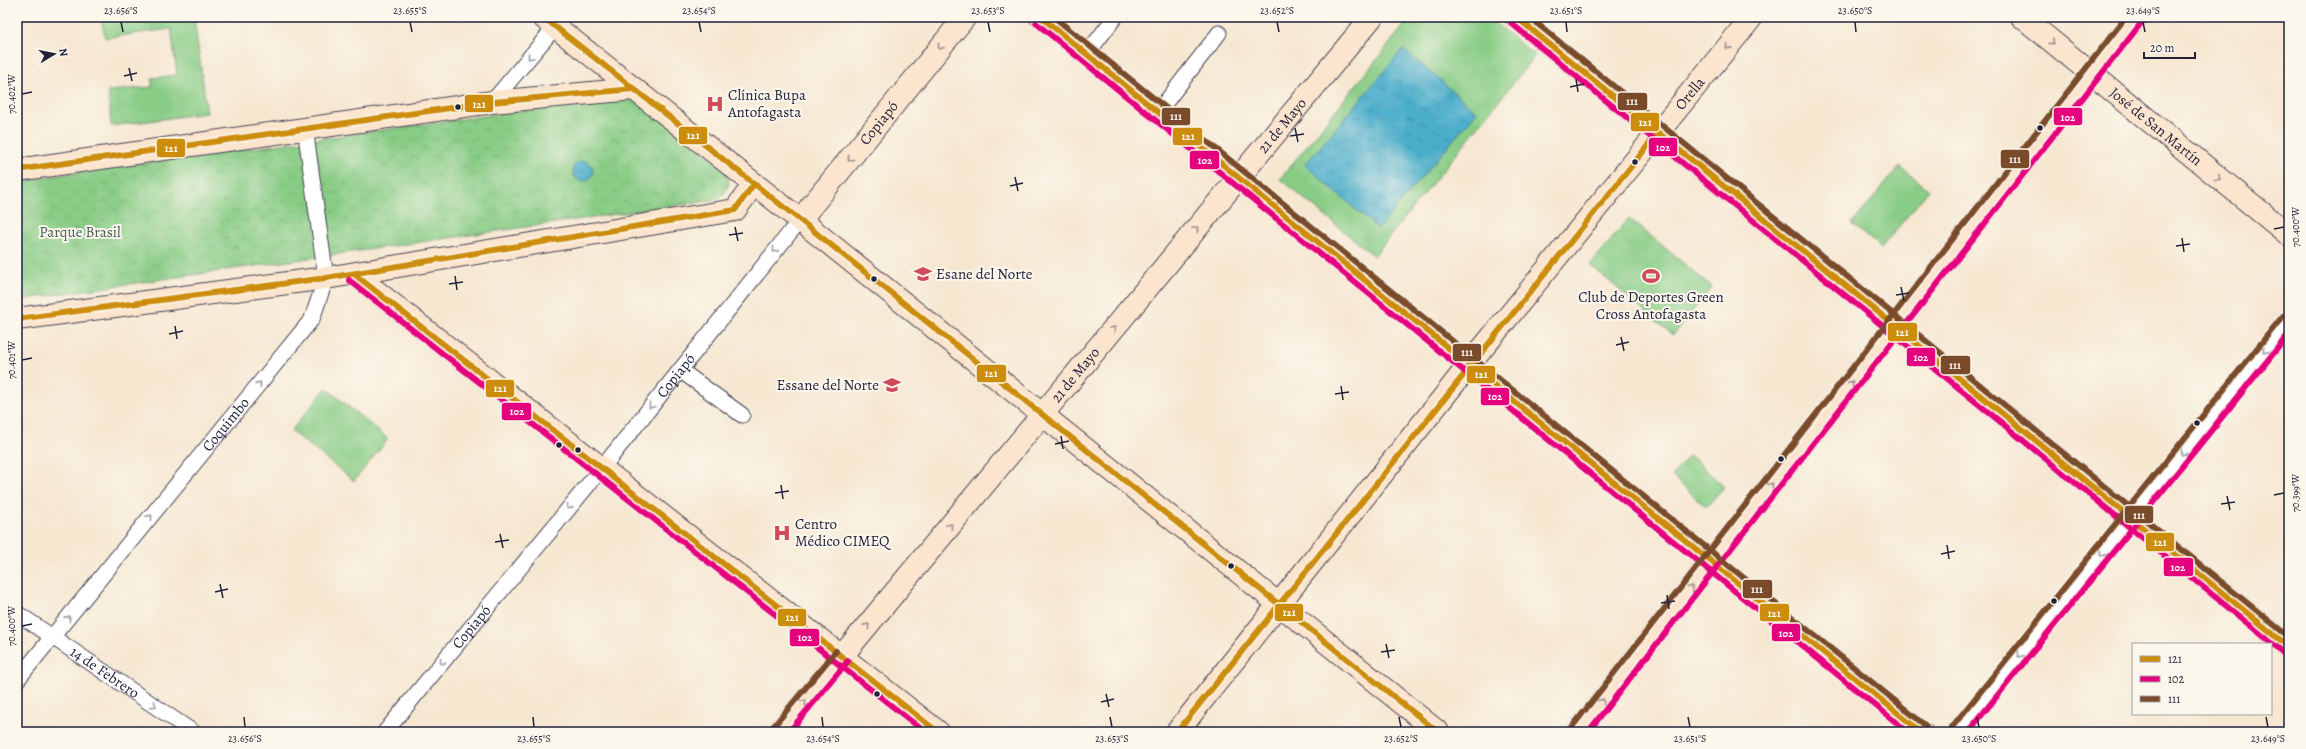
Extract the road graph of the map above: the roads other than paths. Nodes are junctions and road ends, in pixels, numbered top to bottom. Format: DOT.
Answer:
graph roads {
  1 [pos="965,17"];
  2 [pos="1041,17"];
  3 [pos="1115,17"];
  4 [pos="1372,17"];
  5 [pos="1516,17"];
  6 [pos="1752,17"];
  7 [pos="2022,17"];
  8 [pos="2136,17"];
  9 [pos="552,20"];
  10 [pos="1219,33"];
  11 [pos="1087,54"];
  12 [pos="2091,75"];
  13 [pos="634,89"];
  14 [pos="492,102"];
  15 [pos="1158,112"];
  16 [pos="305,128"];
  17 [pos="1658,133"];
  18 [pos="17,170"];
  19 [pos="1238,178"];
  20 [pos="754,184"];
  21 [pos="800,220"];
  22 [pos="2289,236"];
  23 [pos="354,274"];
  24 [pos="326,278"];
  25 [pos="17,319"];
  26 [pos="2289,321"];
  27 [pos="1895,326"];
  28 [pos="1469,365"];
  29 [pos="680,370"];
  30 [pos="1042,414"];
  31 [pos="742,415"];
  32 [pos="602,468"];
  33 [pos="2130,518"];
  34 [pos="1711,562"];
  35 [pos="1278,604"];
  36 [pos="17,613"];
  37 [pos="53,637"];
  38 [pos="2289,647"];
  39 [pos="842,656"];
  40 [pos="17,680"];
  41 [pos="192,732"];
  42 [pos="385,732"];
  43 [pos="779,732"];
  44 [pos="938,732"];
  45 [pos="1177,732"];
  46 [pos="1438,732"];
  47 [pos="1578,732"];
  48 [pos="1921,732"];
  49 [pos="1958,732"];
  1 -- 21 [label="main road, Copiapó, one-way"];
  2 -- 11 [label="main road"];
  3 -- 11 [label="street"];
  4 -- 19 [label="main road, 21 de Mayo"];
  5 -- 17 [label="main road"];
  6 -- 17 [label="main road, Orella, one-way"];
  7 -- 12 [label="main road, José de San Martín, one-way"];
  8 -- 12 [label="main road"];
  9 -- 13 [label="main road"];
  9 -- 14 [label="street, one-way"];
  10 -- 15 [label="street"];
  11 -- 15 [label="main road"];
  12 -- 22 [label="main road, José de San Martín, one-way"];
  12 -- 27 [label="main road"];
  13 -- 14 [label="main road"];
  13 -- 20 [label="main road"];
  14 -- 16 [label="main road"];
  15 -- 19 [label="main road"];
  16 -- 18 [label="main road"];
  16 -- 24 [label="street, Coquimbo"];
  17 -- 27 [label="main road"];
  17 -- 28 [label="main road, Orella"];
  19 -- 28 [label="main road"];
  30 -- 19 [label="main road, 21 de Mayo, one-way"];
  20 -- 21 [label="main road"];
  20 -- 23 [label="main road"];
  21 -- 29 [label="street, Copiapó, one-way"];
  21 -- 30 [label="main road"];
  23 -- 24 [label="main road"];
  23 -- 32 [label="main road"];
  24 -- 25 [label="main road"];
  37 -- 24 [label="street, Coquimbo, one-way"];
  26 -- 33 [label="street, one-way"];
  27 -- 33 [label="main road"];
  34 -- 27 [label="main road, one-way"];
  28 -- 34 [label="main road"];
  28 -- 35 [label="main road, Orella"];
  29 -- 31 [label="street"];
  29 -- 32 [label="street, Copiapó, one-way"];
  30 -- 35 [label="main road"];
  39 -- 30 [label="main road, 21 de Mayo, one-way"];
  32 -- 39 [label="main road"];
  32 -- 42 [label="street, Copiapó, one-way"];
  33 -- 38 [label="main road"];
  33 -- 49 [label="street, one-way"];
  47 -- 34 [label="main road, one-way"];
  34 -- 48 [label="main road"];
  35 -- 45 [label="main road, Orella"];
  35 -- 46 [label="main road"];
  36 -- 37 [label="street, 14 de Febrero"];
  37 -- 40 [label="street, Coquimbo"];
  37 -- 41 [label="street, 14 de Febrero, one-way"];
  43 -- 39 [label="main road, 21 de Mayo, one-way"];
  39 -- 44 [label="main road"];
}
